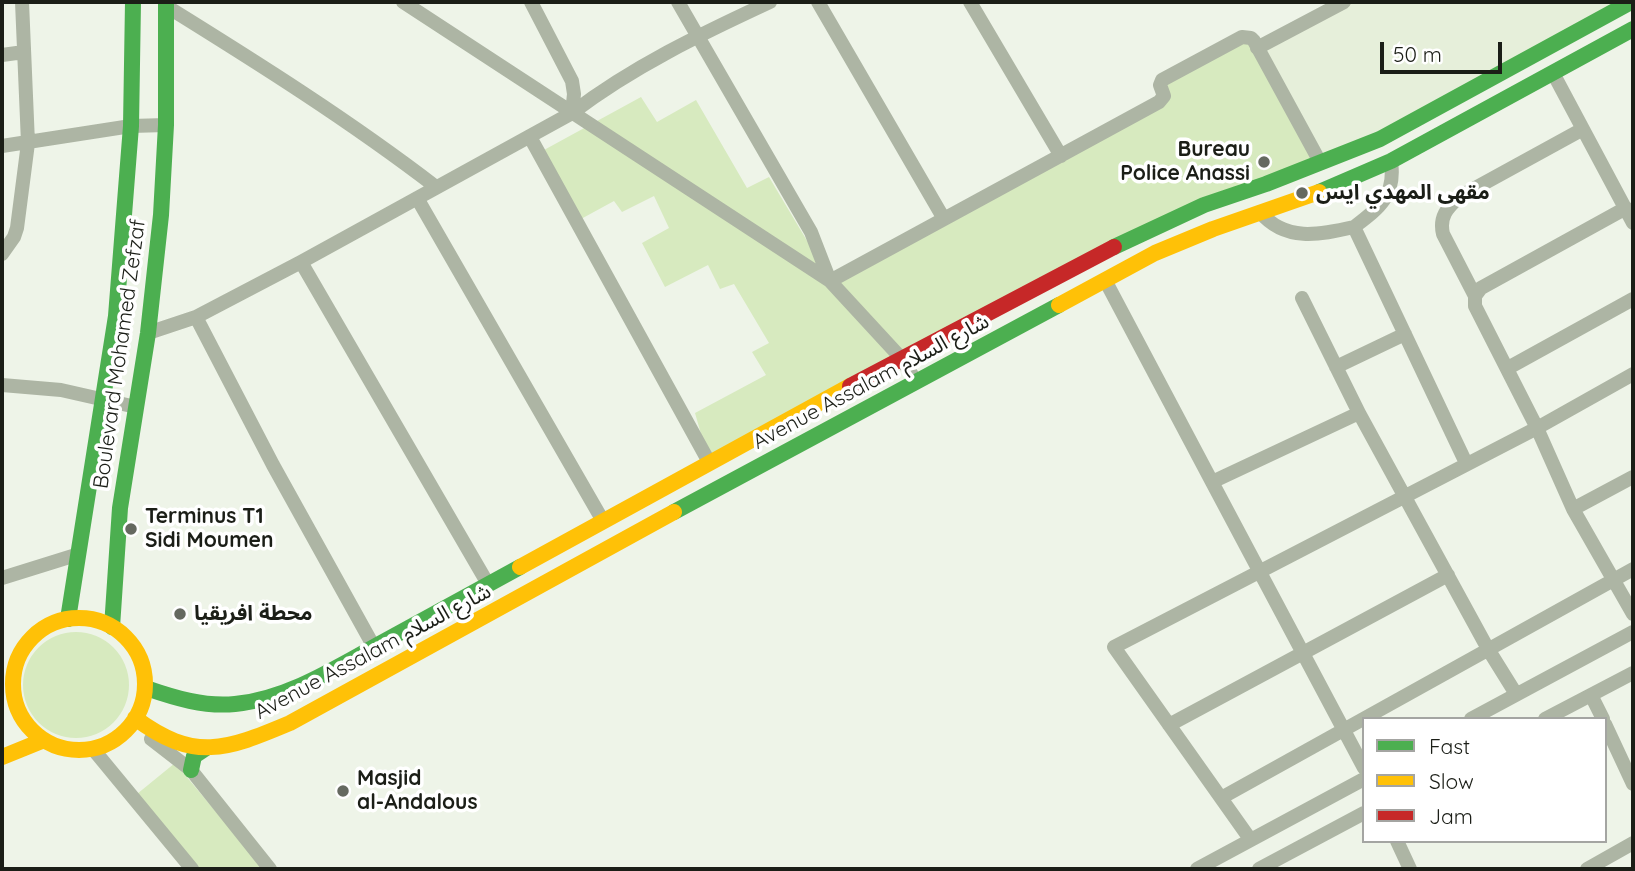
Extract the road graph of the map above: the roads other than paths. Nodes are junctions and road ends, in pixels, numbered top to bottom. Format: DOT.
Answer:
graph roads {
  1 [pos="22,2"];
  2 [pos="132,2"];
  3 [pos="403,2"];
  4 [pos="531,2"];
  5 [pos="678,2"];
  6 [pos="770,2"];
  7 [pos="818,2"];
  8 [pos="970,2"];
  9 [pos="1344,2"];
  10 [pos="1630,2"];
  11 [pos="166,4"];
  12 [pos="1633,29"];
  13 [pos="697,36"];
  14 [pos="1257,48"];
  15 [pos="24,52"];
  16 [pos="2,55"];
  17 [pos="1553,73"];
  18 [pos="572,113"];
  19 [pos="166,125"];
  20 [pos="131,126"];
  21 [pos="1583,129"];
  22 [pos="530,137"];
  23 [pos="28,143"];
  24 [pos="2,146"];
  25 [pos="1061,156"];
  26 [pos="1391,161"];
  27 [pos="1320,162"];
  28 [pos="436,187"];
  29 [pos="417,198"];
  30 [pos="1204,205"];
  31 [pos="1626,208"];
  32 [pos="1260,212"];
  33 [pos="944,219"];
  34 [pos="1633,223"];
  35 [pos="1353,227"];
  36 [pos="1213,229"];
  37 [pos="2,254"];
  38 [pos="301,262"];
  39 [pos="1105,280"];
  40 [pos="830,281"];
  41 [pos="1475,296"];
  42 [pos="1302,298"];
  43 [pos="1633,299"];
  44 [pos="196,317"];
  45 [pos="148,333"];
  46 [pos="1405,334"];
  47 [pos="901,358"];
  48 [pos="1336,367"];
  49 [pos="1508,368"];
  50 [pos="1633,374"];
  51 [pos="916,381"];
  52 [pos="2,385"];
  53 [pos="104,400"];
  54 [pos="136,407"];
  55 [pos="1359,413"];
  56 [pos="1537,428"];
  57 [pos="709,462"];
  58 [pos="1466,463"];
  59 [pos="1633,477"];
  60 [pos="1212,482"];
  61 [pos="1405,497"];
  62 [pos="1573,509"];
  63 [pos="603,521"];
  64 [pos="79,554"];
  65 [pos="1633,569"];
  66 [pos="1260,572"];
  67 [pos="1448,575"];
  68 [pos="2,578"];
  69 [pos="1614,579"];
  70 [pos="488,584"];
  71 [pos="1633,614"];
  72 [pos="68,619"];
  73 [pos="112,627"];
  74 [pos="1633,632"];
  75 [pos="374,647"];
  76 [pos="1488,649"];
  77 [pos="1303,653"];
  78 [pos="1633,673"];
  79 [pos="7,680"];
  80 [pos="146,688"];
  81 [pos="1516,694"];
  82 [pos="1591,695"];
  83 [pos="1367,717"];
  84 [pos="1475,717"];
  85 [pos="1549,717"];
  86 [pos="1601,717"];
  87 [pos="1362,720"];
  88 [pos="133,722"];
  89 [pos="1169,725"];
  90 [pos="1607,728"];
  91 [pos="1344,730"];
  92 [pos="44,740"];
  93 [pos="206,748"];
  94 [pos="93,749"];
  95 [pos="2,757"];
  96 [pos="1362,764"];
  97 [pos="191,770"];
  98 [pos="1362,780"];
  99 [pos="1633,784"];
  100 [pos="1221,798"];
  101 [pos="1362,814"];
  102 [pos="1250,839"];
  103 [pos="1398,843"];
  104 [pos="1633,843"];
  105 [pos="192,869"];
  106 [pos="270,869"];
  107 [pos="1197,869"];
  108 [pos="1259,869"];
  109 [pos="1409,869"];
  110 [pos="1587,869"];
  1 -- 15 [label="street"];
  2 -- 20 [label="street, Boulevard Mohamed Zefzaf"];
  3 -- 18 [label="street"];
  4 -- 18 [label="street"];
  5 -- 13 [label="street"];
  6 -- 13 [label="street"];
  7 -- 33 [label="street"];
  8 -- 25 [label="street"];
  9 -- 14 [label="street"];
  10 -- 27 [label="street, Avenue Assalam شارع السلام"];
  11 -- 19 [label="street, Boulevard Mohamed Zefzaf"];
  11 -- 28 [label="street"];
  12 -- 17 [label="street, Avenue Assalam شارع السلام"];
  13 -- 18 [label="street"];
  13 -- 40 [label="street"];
  14 -- 25 [label="street"];
  14 -- 27 [label="street"];
  15 -- 16 [label="street"];
  15 -- 23 [label="street"];
  17 -- 21 [label="street"];
  17 -- 26 [label="street, Avenue Assalam شارع السلام"];
  18 -- 22 [label="street"];
  18 -- 40 [label="street"];
  19 -- 20 [label="street"];
  19 -- 45 [label="street, Boulevard Mohamed Zefzaf"];
  20 -- 23 [label="street"];
  20 -- 53 [label="street, Boulevard Mohamed Zefzaf"];
  21 -- 31 [label="street"];
  21 -- 41 [label="street"];
  22 -- 28 [label="street"];
  22 -- 57 [label="street"];
  23 -- 24 [label="street"];
  23 -- 37 [label="street"];
  25 -- 33 [label="street"];
  26 -- 32 [label="street, Avenue Assalam شارع السلام"];
  26 -- 35 [label="street"];
  27 -- 30 [label="street, Avenue Assalam شارع السلام"];
  28 -- 29 [label="street"];
  29 -- 38 [label="street"];
  29 -- 63 [label="street"];
  30 -- 36 [label="street"];
  30 -- 47 [label="street, Avenue Assalam شارع السلام"];
  31 -- 34 [label="street"];
  31 -- 41 [label="street"];
  32 -- 35 [label="street"];
  32 -- 36 [label="street, Avenue Assalam شارع السلام"];
  33 -- 40 [label="street"];
  35 -- 46 [label="street"];
  36 -- 39 [label="street, Avenue Assalam شارع السلام"];
  38 -- 44 [label="street"];
  38 -- 70 [label="street"];
  39 -- 51 [label="street, Avenue Assalam شارع السلام"];
  39 -- 60 [label="street"];
  40 -- 47 [label="street"];
  41 -- 49 [label="street"];
  42 -- 48 [label="street"];
  43 -- 49 [label="street"];
  44 -- 45 [label="street"];
  44 -- 75 [label="street"];
  45 -- 54 [label="street, Boulevard Mohamed Zefzaf"];
  46 -- 48 [label="street"];
  46 -- 58 [label="street"];
  47 -- 51 [label="street"];
  47 -- 57 [label="street, Avenue Assalam شارع السلام"];
  48 -- 55 [label="street"];
  49 -- 56 [label="street"];
  50 -- 56 [label="street"];
  51 -- 93 [label="street, Avenue Assalam شارع السلام"];
  52 -- 53 [label="street"];
  53 -- 54 [label="street"];
  53 -- 64 [label="street, Boulevard Mohamed Zefzaf"];
  54 -- 73 [label="street, Boulevard Mohamed Zefzaf"];
  55 -- 60 [label="street"];
  55 -- 61 [label="street"];
  56 -- 58 [label="street"];
  56 -- 62 [label="street"];
  57 -- 63 [label="street, Avenue Assalam شارع السلام"];
  58 -- 61 [label="street"];
  59 -- 62 [label="street"];
  60 -- 66 [label="street"];
  61 -- 66 [label="street"];
  61 -- 67 [label="street"];
  62 -- 69 [label="street"];
  63 -- 70 [label="street, Avenue Assalam شارع السلام"];
  64 -- 68 [label="street"];
  64 -- 72 [label="street, Boulevard Mohamed Zefzaf"];
  65 -- 69 [label="street"];
  66 -- 77 [label="street"];
  66 -- 89 [label="street"];
  67 -- 76 [label="street"];
  67 -- 77 [label="street"];
  69 -- 71 [label="street"];
  69 -- 76 [label="street"];
  70 -- 75 [label="street, Avenue Assalam شارع السلام"];
  72 -- 73 [label="street"];
  72 -- 79 [label="street"];
  73 -- 80 [label="street"];
  74 -- 81 [label="street"];
  75 -- 80 [label="street, Avenue Assalam شارع السلام"];
  76 -- 81 [label="street"];
  76 -- 83 [label="street"];
  77 -- 89 [label="street"];
  77 -- 91 [label="street"];
  78 -- 82 [label="street"];
  79 -- 92 [label="street"];
  80 -- 88 [label="street"];
  81 -- 84 [label="street"];
  82 -- 85 [label="street"];
  82 -- 86 [label="street"];
  87 -- 91 [label="street"];
  88 -- 93 [label="street, Avenue Assalam شارع السلام"];
  88 -- 94 [label="street"];
  88 -- 97 [label="street"];
  89 -- 100 [label="street"];
  90 -- 99 [label="street"];
  91 -- 96 [label="street"];
  91 -- 100 [label="street"];
  92 -- 94 [label="street"];
  92 -- 95 [label="street"];
  93 -- 97 [label="street"];
  94 -- 105 [label="street"];
  97 -- 106 [label="street"];
  98 -- 102 [label="street"];
  100 -- 102 [label="street"];
  101 -- 108 [label="street"];
  102 -- 107 [label="street"];
  103 -- 109 [label="street"];
  104 -- 110 [label="street"];
}
